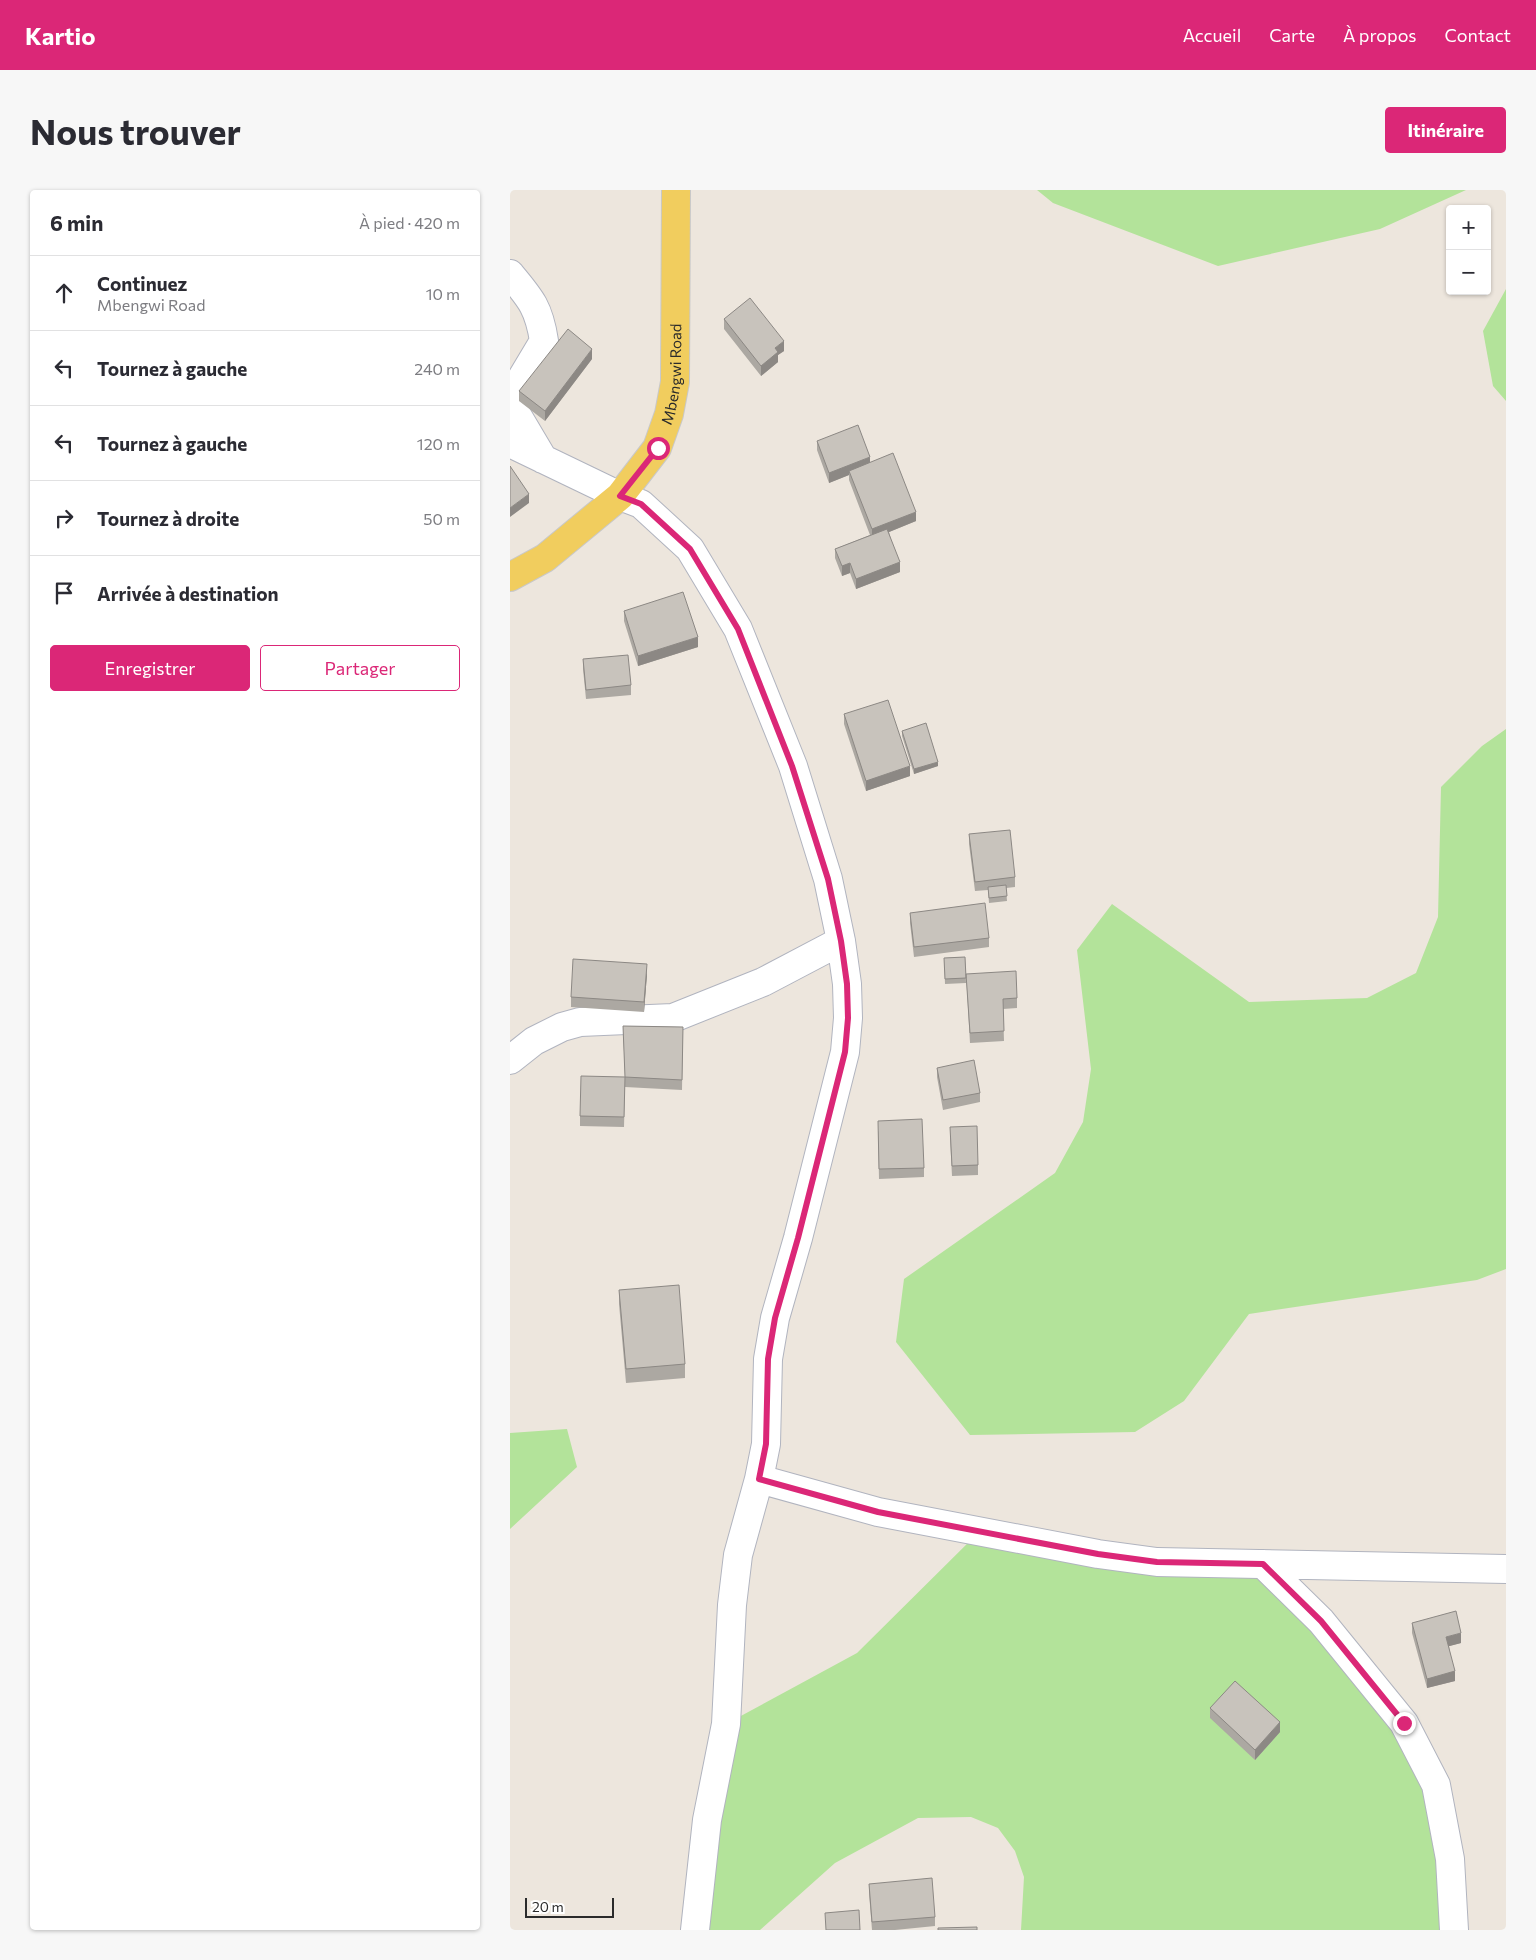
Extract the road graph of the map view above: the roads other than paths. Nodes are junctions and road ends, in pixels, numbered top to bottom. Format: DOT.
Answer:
graph roads {
  1 [pos="676,190"];
  2 [pos="510,274"];
  3 [pos="510,443"];
  4 [pos="543,459"];
  5 [pos="620,496"];
  6 [pos="510,577"];
  7 [pos="841,941"];
  8 [pos="510,1060"];
  9 [pos="759,1479"];
  10 [pos="1263,1564"];
  11 [pos="1506,1569"];
  12 [pos="695,1930"];
  13 [pos="1454,1930"];
  1 -- 5 [label="main road, Mbengwi Road"];
  2 -- 4 [label="street"];
  3 -- 4 [label="street"];
  4 -- 5 [label="street"];
  5 -- 6 [label="main road, Mbengwi Road"];
  5 -- 7 [label="street"];
  7 -- 8 [label="street"];
  7 -- 9 [label="street"];
  9 -- 10 [label="street"];
  9 -- 12 [label="street"];
  10 -- 11 [label="street"];
  10 -- 13 [label="street"];
}
